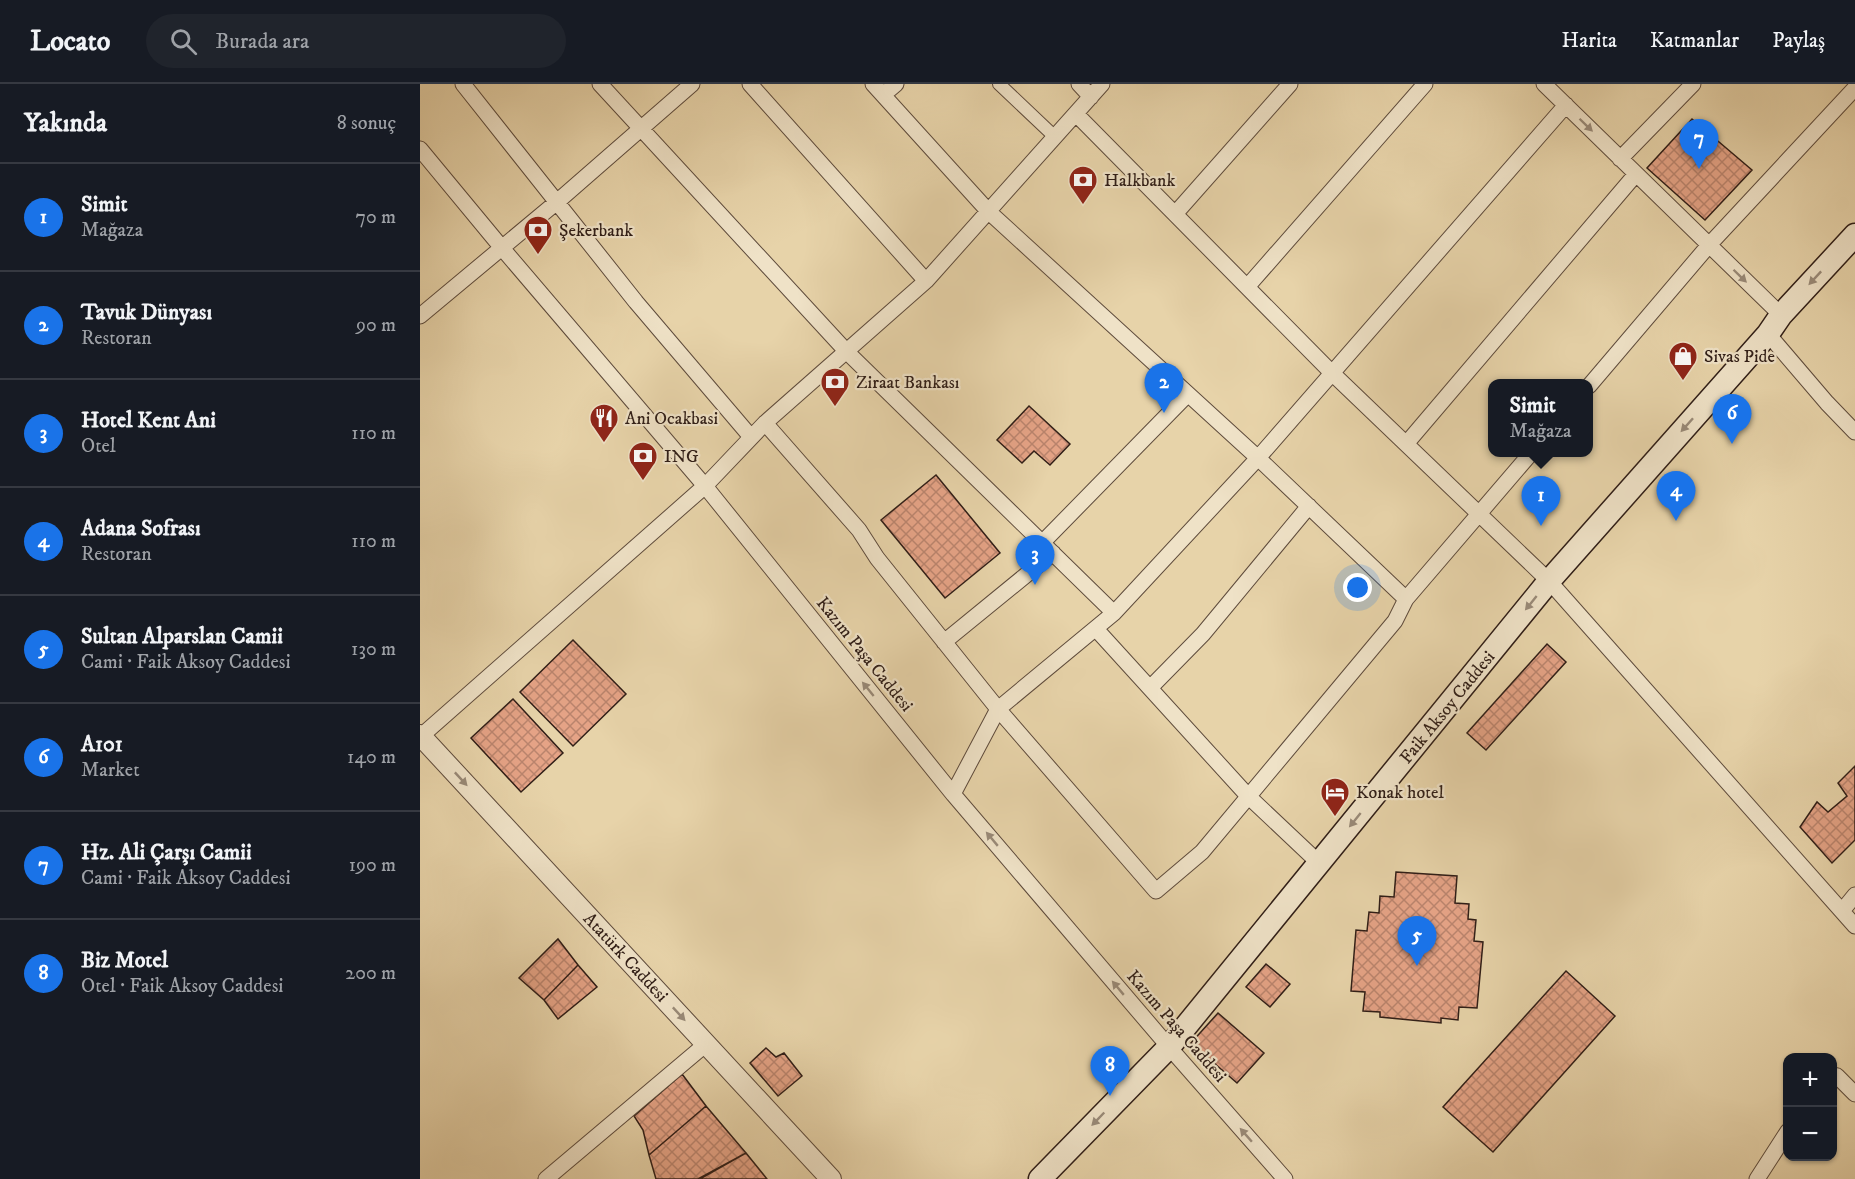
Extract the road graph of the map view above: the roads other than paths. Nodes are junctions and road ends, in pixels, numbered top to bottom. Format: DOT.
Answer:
graph roads {
  1 [pos="463,84"];
  2 [pos="600,84"];
  3 [pos="692,84"];
  4 [pos="750,84"];
  5 [pos="896,84"];
  6 [pos="999,84"];
  7 [pos="1079,84"];
  8 [pos="1102,84"];
  9 [pos="1290,84"];
  10 [pos="1425,84"];
  11 [pos="1544,84"];
  12 [pos="1693,84"];
  13 [pos="1855,88"];
  14 [pos="878,90"];
  15 [pos="1091,97"];
  16 [pos="1566,105"];
  17 [pos="1076,114"];
  18 [pos="641,129"];
  19 [pos="1055,137"];
  20 [pos="420,149"];
  21 [pos="1620,159"];
  22 [pos="1636,174"];
  23 [pos="558,201"];
  24 [pos="989,212"];
  25 [pos="1175,214"];
  26 [pos="1855,236"];
  27 [pos="1709,245"];
  28 [pos="502,248"];
  29 [pos="926,281"];
  30 [pos="1247,287"];
  31 [pos="1781,315"];
  32 [pos="420,316"];
  33 [pos="1768,334"];
  34 [pos="847,352"];
  35 [pos="1332,373"];
  36 [pos="1593,381"];
  37 [pos="1188,394"];
  38 [pos="765,423"];
  39 [pos="1855,432"];
  40 [pos="751,437"];
  41 [pos="1406,444"];
  42 [pos="1529,457"];
  43 [pos="1258,458"];
  44 [pos="705,486"];
  45 [pos="1309,507"];
  46 [pos="1479,514"];
  47 [pos="1048,548"];
  48 [pos="1549,581"];
  49 [pos="1406,599"];
  50 [pos="1114,614"];
  51 [pos="1096,628"];
  52 [pos="944,642"];
  53 [pos="1150,688"];
  54 [pos="998,709"];
  55 [pos="420,736"];
  56 [pos="953,794"];
  57 [pos="1248,796"];
  58 [pos="1319,863"];
  59 [pos="1855,895"];
  60 [pos="1842,911"];
  61 [pos="1855,926"];
  62 [pos="706,1044"];
  63 [pos="1169,1047"];
  64 [pos="1837,1076"];
  65 [pos="1855,1094"];
  66 [pos="1783,1139"];
  67 [pos="546,1179"];
  68 [pos="831,1179"];
  69 [pos="1040,1179"];
  70 [pos="1285,1179"];
  71 [pos="1757,1179"];
  1 -- 23 [label="street"];
  2 -- 18 [label="street"];
  3 -- 18 [label="street"];
  4 -- 29 [label="street"];
  5 -- 14 [label="street"];
  6 -- 19 [label="street"];
  7 -- 15 [label="street"];
  8 -- 15 [label="street"];
  9 -- 25 [label="street"];
  10 -- 30 [label="street"];
  11 -- 16 [label="street"];
  12 -- 21 [label="street"];
  13 -- 27 [label="street"];
  14 -- 24 [label="street"];
  15 -- 17 [label="street"];
  16 -- 21 [label="street, one-way"];
  16 -- 35 [label="street"];
  17 -- 19 [label="street"];
  17 -- 25 [label="street"];
  18 -- 23 [label="street"];
  18 -- 34 [label="street"];
  19 -- 24 [label="street"];
  20 -- 28 [label="street, Kazım Paşa Caddesi"];
  21 -- 22 [label="street"];
  22 -- 27 [label="street"];
  22 -- 41 [label="street"];
  23 -- 28 [label="street"];
  23 -- 40 [label="street"];
  24 -- 29 [label="street"];
  24 -- 37 [label="street"];
  25 -- 30 [label="street"];
  26 -- 31 [label="main road, Faik Aksoy Caddesi, one-way"];
  27 -- 31 [label="street, one-way"];
  27 -- 36 [label="street"];
  28 -- 32 [label="street"];
  28 -- 44 [label="street, Kazım Paşa Caddesi"];
  29 -- 34 [label="street"];
  30 -- 35 [label="street"];
  31 -- 33 [label="main road, Faik Aksoy Caddesi"];
  33 -- 39 [label="street"];
  33 -- 48 [label="main road, Faik Aksoy Caddesi, one-way"];
  34 -- 38 [label="street"];
  34 -- 47 [label="street"];
  35 -- 41 [label="street"];
  35 -- 43 [label="street"];
  37 -- 43 [label="street"];
  37 -- 47 [label="street"];
  38 -- 40 [label="street"];
  38 -- 52 [label="street"];
  40 -- 44 [label="street"];
  41 -- 46 [label="street"];
  42 -- 46 [label="street"];
  43 -- 45 [label="street"];
  43 -- 50 [label="street"];
  44 -- 55 [label="street"];
  56 -- 44 [label="street, Kazım Paşa Caddesi, one-way"];
  45 -- 49 [label="street"];
  45 -- 53 [label="street"];
  46 -- 48 [label="street"];
  46 -- 49 [label="street"];
  47 -- 50 [label="street"];
  47 -- 52 [label="street"];
  48 -- 58 [label="main road, Faik Aksoy Caddesi, one-way"];
  48 -- 60 [label="street"];
  49 -- 57 [label="street"];
  50 -- 51 [label="street"];
  51 -- 53 [label="street"];
  51 -- 54 [label="street"];
  52 -- 54 [label="street"];
  53 -- 57 [label="street"];
  54 -- 56 [label="street"];
  54 -- 57 [label="street"];
  55 -- 62 [label="street, Atatürk Caddesi, one-way"];
  63 -- 56 [label="street, Kazım Paşa Caddesi, one-way"];
  57 -- 58 [label="street"];
  58 -- 63 [label="main road, Faik Aksoy Caddesi"];
  59 -- 60 [label="street"];
  60 -- 61 [label="street"];
  62 -- 67 [label="street"];
  62 -- 68 [label="street, Atatürk Caddesi"];
  63 -- 69 [label="main road, Faik Aksoy Caddesi, one-way"];
  70 -- 63 [label="street, Kazım Paşa Caddesi, one-way"];
  64 -- 65 [label="street"];
  66 -- 71 [label="street"];
}
